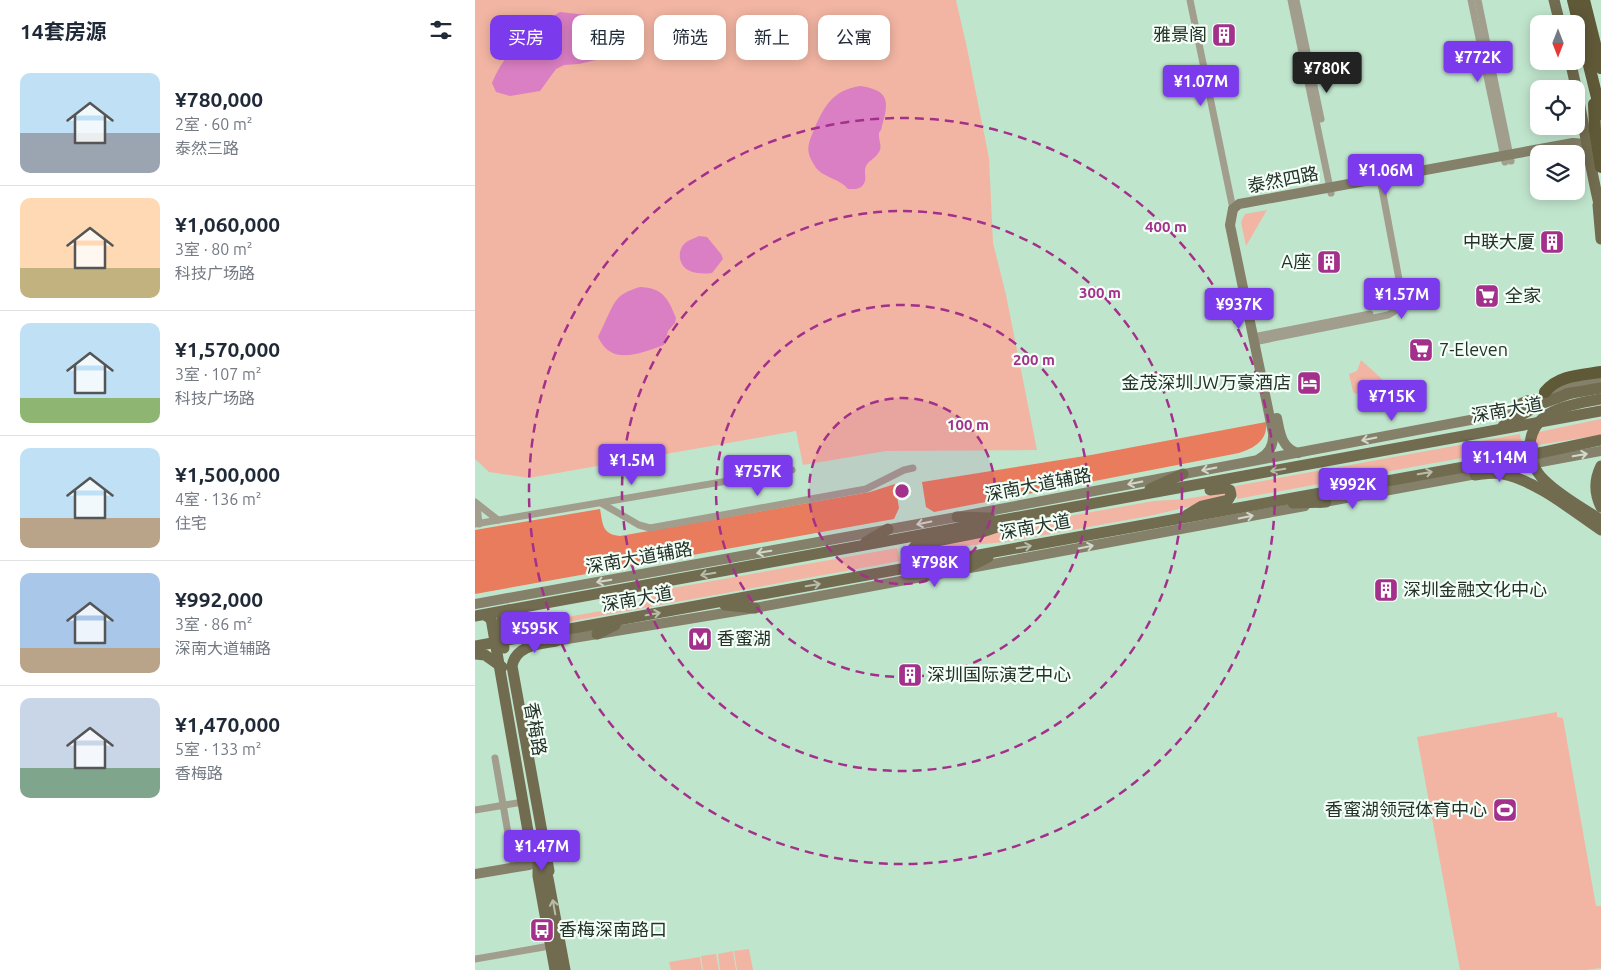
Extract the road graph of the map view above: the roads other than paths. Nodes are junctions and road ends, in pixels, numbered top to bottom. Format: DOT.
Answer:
graph roads {
  1 [pos="1190,0"];
  2 [pos="1291,0"];
  3 [pos="1296,0"];
  4 [pos="1471,0"];
  5 [pos="1478,0"];
  6 [pos="1555,0"];
  7 [pos="1573,0"];
  8 [pos="1578,0"];
  9 [pos="1584,0"];
  10 [pos="1559,15"];
  11 [pos="1601,60"];
  12 [pos="1601,68"];
  13 [pos="1572,70"];
  14 [pos="1594,86"];
  15 [pos="1601,114"];
  16 [pos="1587,147"];
  17 [pos="1530,157"];
  18 [pos="1507,158"];
  19 [pos="1601,166"];
  20 [pos="1378,182"];
  21 [pos="1333,190"];
  22 [pos="1597,198"];
  23 [pos="1233,209"];
  24 [pos="1601,212"];
  25 [pos="1601,239"];
  26 [pos="1257,339"];
  27 [pos="1601,372"];
  28 [pos="1601,379"];
  29 [pos="1601,388"];
  30 [pos="1545,392"];
  31 [pos="1571,393"];
  32 [pos="1601,399"];
  33 [pos="1522,403"];
  34 [pos="1601,411"];
  35 [pos="1484,432"];
  36 [pos="1601,440"];
  37 [pos="1601,451"];
  38 [pos="1298,453"];
  39 [pos="1257,460"];
  40 [pos="1601,466"];
  41 [pos="913,468"];
  42 [pos="792,470"];
  43 [pos="1183,474"];
  44 [pos="1475,474"];
  45 [pos="1165,491"];
  46 [pos="1135,496"];
  47 [pos="1326,502"];
  48 [pos="476,503"];
  49 [pos="601,503"];
  50 [pos="1256,504"];
  51 [pos="1601,507"];
  52 [pos="957,517"];
  53 [pos="1178,518"];
  54 [pos="1012,519"];
  55 [pos="498,520"];
  56 [pos="1601,520"];
  57 [pos="477,524"];
  58 [pos="888,529"];
  59 [pos="1601,530"];
  60 [pos="856,547"];
  61 [pos="999,551"];
  62 [pos="981,555"];
  63 [pos="963,570"];
  64 [pos="711,603"];
  65 [pos="475,604"];
  66 [pos="755,608"];
  67 [pos="509,610"];
  68 [pos="480,616"];
  69 [pos="630,618"];
  70 [pos="597,634"];
  71 [pos="519,638"];
  72 [pos="556,641"];
  73 [pos="499,642"];
  74 [pos="475,646"];
  75 [pos="475,654"];
  76 [pos="503,668"];
  77 [pos="495,758"];
  78 [pos="523,802"];
  79 [pos="503,805"];
  80 [pos="475,810"];
  81 [pos="538,857"];
  82 [pos="513,865"];
  83 [pos="475,868"];
  84 [pos="532,868"];
  85 [pos="475,874"];
  86 [pos="548,878"];
  87 [pos="551,946"];
  88 [pos="475,959"];
  89 [pos="555,970"];
  90 [pos="565,970"];
  1 -- 23 [label="street"];
  2 -- 21 [label="street"];
  3 -- 21 [label="street"];
  4 -- 18 [label="street"];
  5 -- 18 [label="street"];
  6 -- 10 [label="main road"];
  7 -- 14 [label="highway"];
  8 -- 11 [label="main road"];
  9 -- 12 [label="highway, bridge"];
  13 -- 16 [label="main road"];
  14 -- 15 [label="highway"];
  14 -- 19 [label="highway"];
  16 -- 18 [label="main road, 泰然四路"];
  16 -- 22 [label="main road"];
  17 -- 18 [label="main road, 泰然四路"];
  18 -- 20 [label="main road, 泰然四路"];
  20 -- 21 [label="main road, 泰然四路"];
  20 -- 26 [label="street"];
  21 -- 23 [label="main road, 泰然四路"];
  22 -- 24 [label="main road"];
  22 -- 25 [label="main road"];
  23 -- 26 [label="main road"];
  26 -- 38 [label="main road"];
  26 -- 39 [label="main road"];
  27 -- 30 [label="highway"];
  28 -- 30 [label="main road, 深南大道辅路"];
  29 -- 31 [label="main road"];
  30 -- 33 [label="main road, 深南大道辅路"];
  31 -- 33 [label="main road"];
  31 -- 35 [label="main road"];
  32 -- 56 [label="main road, bridge"];
  33 -- 38 [label="main road, 深南大道辅路, one-way"];
  34 -- 35 [label="main road, 深南大道"];
  35 -- 45 [label="main road, 深南大道, one-way"];
  50 -- 36 [label="main road, 深南大道, one-way"];
  44 -- 37 [label="main road, one-way"];
  38 -- 39 [label="main road, 深南大道辅路"];
  39 -- 43 [label="main road, 深南大道辅路, one-way"];
  40 -- 51 [label="main road"];
  41 -- 49 [label="street"];
  42 -- 49 [label="street"];
  43 -- 46 [label="main road"];
  43 -- 52 [label="main road, 深南大道辅路, one-way"];
  44 -- 47 [label="main road"];
  44 -- 59 [label="main road"];
  45 -- 46 [label="main road, 深南大道"];
  45 -- 53 [label="main road"];
  46 -- 54 [label="main road, 深南大道"];
  47 -- 50 [label="main road"];
  63 -- 47 [label="main road, one-way"];
  48 -- 55 [label="street"];
  48 -- 57 [label="street"];
  49 -- 55 [label="street"];
  50 -- 53 [label="main road, 深南大道"];
  52 -- 54 [label="main road"];
  52 -- 58 [label="main road, 深南大道辅路, one-way"];
  61 -- 53 [label="main road, 深南大道, one-way"];
  54 -- 60 [label="main road, 深南大道"];
  54 -- 62 [label="main road"];
  55 -- 57 [label="street"];
  58 -- 60 [label="main road"];
  58 -- 65 [label="main road, 深南大道辅路, one-way"];
  60 -- 67 [label="main road, 深南大道, one-way"];
  61 -- 62 [label="main road, 深南大道"];
  61 -- 63 [label="main road"];
  64 -- 62 [label="main road, 深南大道, one-way"];
  63 -- 66 [label="main road"];
  64 -- 66 [label="main road"];
  69 -- 64 [label="main road, 深南大道, one-way"];
  66 -- 70 [label="main road"];
  67 -- 68 [label="main road, 深南大道"];
  67 -- 73 [label="main road, 香梅路"];
  68 -- 73 [label="main road, 香梅路"];
  69 -- 70 [label="main road"];
  69 -- 71 [label="main road, 深南大道"];
  70 -- 72 [label="main road"];
  71 -- 72 [label="main road"];
  71 -- 73 [label="main road, 深南大道"];
  72 -- 86 [label="main road"];
  73 -- 74 [label="main road, 深南大道"];
  73 -- 76 [label="main road, 香梅路"];
  75 -- 76 [label="main road"];
  76 -- 78 [label="main road, 香梅路"];
  76 -- 81 [label="main road, 香梅路"];
  77 -- 79 [label="street"];
  78 -- 79 [label="street"];
  78 -- 81 [label="main road, 香梅路"];
  79 -- 80 [label="street"];
  79 -- 82 [label="street"];
  81 -- 82 [label="main road"];
  81 -- 84 [label="main road, 香梅路"];
  81 -- 86 [label="main road, 香梅路"];
  82 -- 83 [label="main road"];
  82 -- 84 [label="main road"];
  82 -- 85 [label="main road"];
  84 -- 87 [label="main road, 香梅路"];
  90 -- 86 [label="main road, 香梅路, one-way"];
  87 -- 88 [label="street"];
  87 -- 89 [label="main road, 香梅路"];
}
